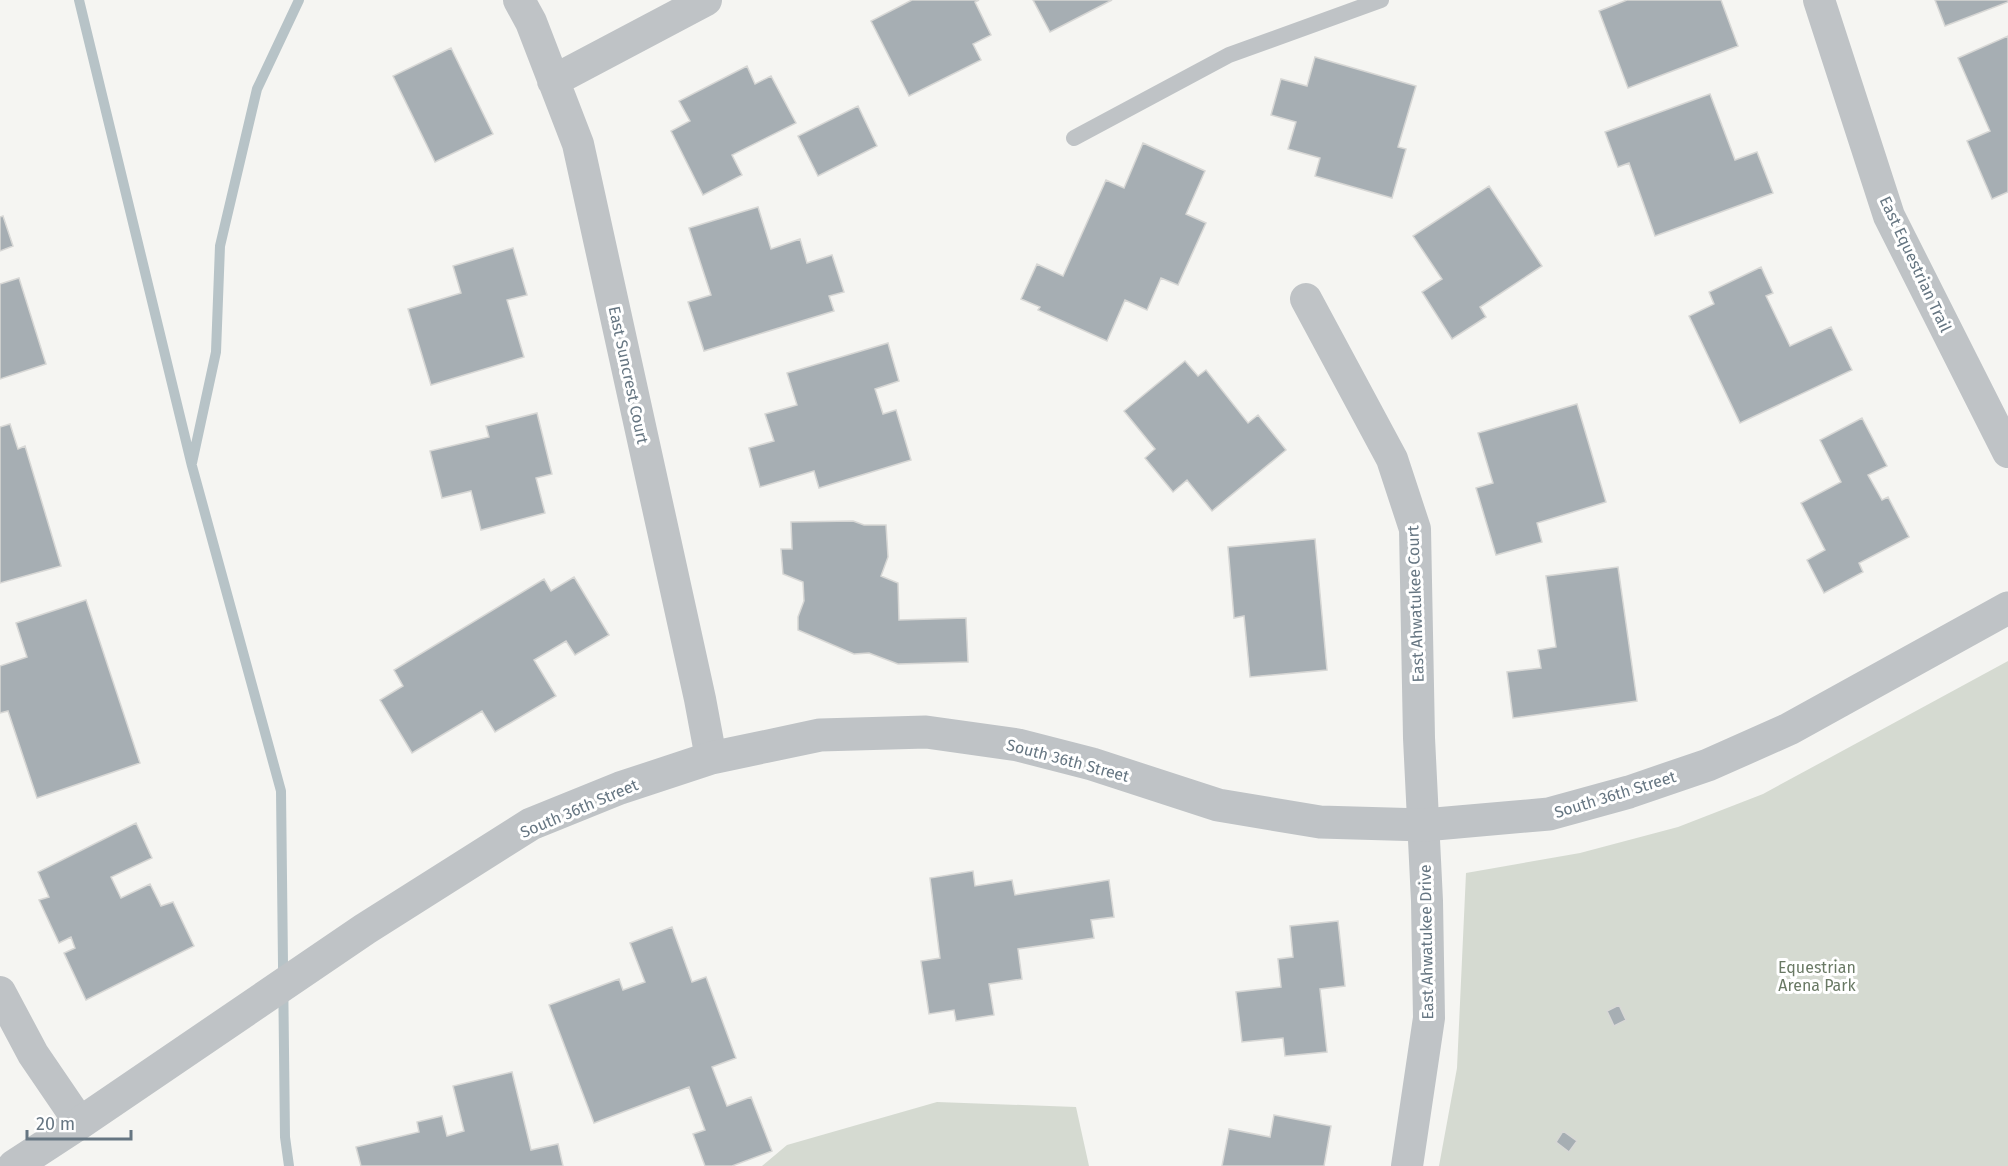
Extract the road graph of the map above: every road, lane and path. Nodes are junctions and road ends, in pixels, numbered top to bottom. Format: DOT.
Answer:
graph roads {
  1 [pos="519,0"];
  2 [pos="706,0"];
  3 [pos="1381,0"];
  4 [pos="1819,0"];
  5 [pos="554,81"];
  6 [pos="1074,138"];
  7 [pos="1306,299"];
  8 [pos="2008,452"];
  9 [pos="2008,608"];
  10 [pos="711,758"];
  11 [pos="1424,825"];
  12 [pos="0,992"];
  13 [pos="80,1123"];
  14 [pos="14,1166"];
  15 [pos="1407,1166"];
  1 -- 5 [label="street, East Suncrest Court"];
  2 -- 5 [label="street"];
  3 -- 6 [label="lane"];
  4 -- 8 [label="street, East Equestrian Trail"];
  5 -- 10 [label="street, East Suncrest Court"];
  7 -- 11 [label="street, East Ahwatukee Court"];
  9 -- 11 [label="street, South 36th Street"];
  10 -- 11 [label="street, South 36th Street"];
  10 -- 13 [label="street, South 36th Street"];
  11 -- 15 [label="street, East Ahwatukee Drive"];
  12 -- 13 [label="street"];
  13 -- 14 [label="street, South 36th Street"];
}
